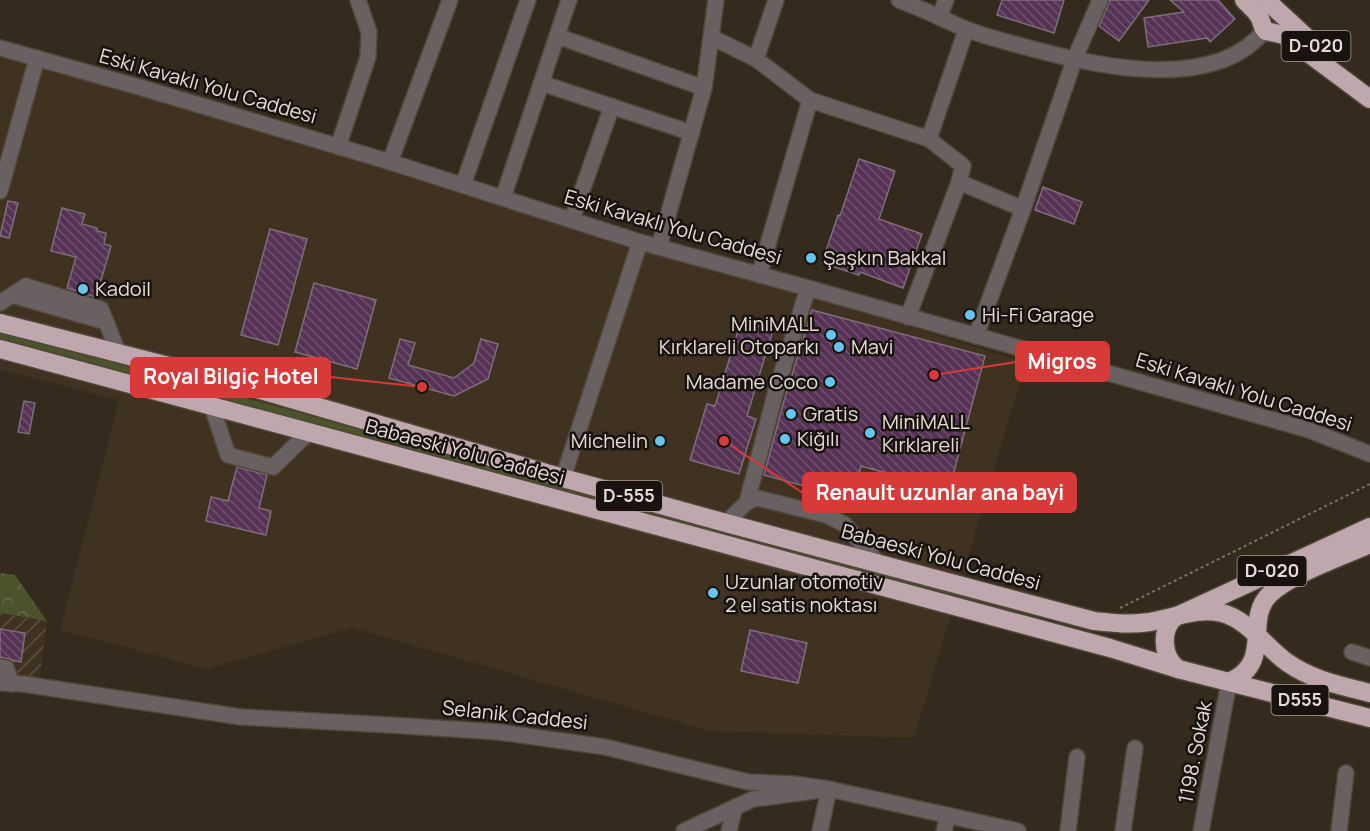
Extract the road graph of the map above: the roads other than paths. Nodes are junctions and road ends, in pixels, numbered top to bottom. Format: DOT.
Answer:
graph roads {
  1 [pos="357,0"];
  2 [pos="450,0"];
  3 [pos="528,0"];
  4 [pos="569,0"];
  5 [pos="716,0"];
  6 [pos="776,0"];
  7 [pos="899,0"];
  8 [pos="946,0"];
  9 [pos="1100,0"];
  10 [pos="1244,0"];
  11 [pos="939,16"];
  12 [pos="1274,17"];
  13 [pos="966,30"];
  14 [pos="557,36"];
  15 [pos="711,37"];
  16 [pos="0,48"];
  17 [pos="37,58"];
  18 [pos="1075,58"];
  19 [pos="756,59"];
  20 [pos="541,83"];
  21 [pos="1370,87"];
  22 [pos="704,88"];
  23 [pos="1370,99"];
  24 [pos="810,100"];
  25 [pos="612,106"];
  26 [pos="692,132"];
  27 [pos="929,139"];
  28 [pos="338,147"];
  29 [pos="390,162"];
  30 [pos="959,182"];
  31 [pos="463,185"];
  32 [pos="0,191"];
  33 [pos="503,198"];
  34 [pos="1023,209"];
  35 [pos="572,219"];
  36 [pos="640,242"];
  37 [pos="659,247"];
  38 [pos="759,275"];
  39 [pos="808,288"];
  40 [pos="6,299"];
  41 [pos="908,317"];
  42 [pos="0,323"];
  43 [pos="976,336"];
  44 [pos="0,350"];
  45 [pos="118,352"];
  46 [pos="212,406"];
  47 [pos="308,433"];
  48 [pos="1370,454"];
  49 [pos="563,478"];
  50 [pos="747,502"];
  51 [pos="726,523"];
  52 [pos="1370,527"];
  53 [pos="1370,544"];
  54 [pos="879,564"];
  55 [pos="1175,617"];
  56 [pos="1257,636"];
  57 [pos="1352,652"];
  58 [pos="1370,658"];
  59 [pos="0,668"];
  60 [pos="1178,669"];
  61 [pos="1229,681"];
  62 [pos="6,683"];
  63 [pos="1370,693"];
  64 [pos="1370,718"];
  65 [pos="1135,748"];
  66 [pos="1077,757"];
  67 [pos="1346,773"];
  68 [pos="829,789"];
  69 [pos="735,807"];
  70 [pos="948,815"];
  71 [pos="684,831"];
  72 [pos="729,831"];
  73 [pos="820,831"];
  74 [pos="944,831"];
  75 [pos="1018,831"];
  76 [pos="1068,831"];
  77 [pos="1123,831"];
  78 [pos="1201,831"];
  79 [pos="1338,831"];
  1 -- 28 [label="street"];
  2 -- 29 [label="street"];
  3 -- 31 [label="street"];
  4 -- 14 [label="street"];
  5 -- 15 [label="street"];
  6 -- 19 [label="street"];
  7 -- 11 [label="street"];
  8 -- 11 [label="street"];
  9 -- 18 [label="street"];
  10 -- 12 [label="highway"];
  11 -- 13 [label="street"];
  12 -- 18 [label="street"];
  12 -- 21 [label="highway, D-020"];
  12 -- 23 [label="highway, D-020"];
  13 -- 18 [label="street"];
  13 -- 27 [label="street"];
  14 -- 20 [label="street"];
  14 -- 22 [label="street"];
  15 -- 19 [label="street"];
  15 -- 22 [label="street"];
  16 -- 17 [label="street, Eski Kavaklı Yolu Caddesi"];
  17 -- 28 [label="street, Eski Kavaklı Yolu Caddesi"];
  17 -- 32 [label="street"];
  18 -- 34 [label="street"];
  19 -- 24 [label="street"];
  20 -- 25 [label="street"];
  20 -- 33 [label="street"];
  22 -- 26 [label="street"];
  24 -- 27 [label="street"];
  24 -- 38 [label="street"];
  25 -- 26 [label="street"];
  25 -- 35 [label="street"];
  26 -- 37 [label="street"];
  27 -- 30 [label="street"];
  28 -- 29 [label="street, Eski Kavaklı Yolu Caddesi"];
  29 -- 31 [label="street, Eski Kavaklı Yolu Caddesi"];
  30 -- 34 [label="street"];
  30 -- 41 [label="street"];
  31 -- 33 [label="street, Eski Kavaklı Yolu Caddesi"];
  33 -- 35 [label="street, Eski Kavaklı Yolu Caddesi"];
  34 -- 43 [label="street"];
  35 -- 36 [label="street, Eski Kavaklı Yolu Caddesi"];
  36 -- 37 [label="street, Eski Kavaklı Yolu Caddesi"];
  36 -- 49 [label="street"];
  37 -- 38 [label="street, Eski Kavaklı Yolu Caddesi"];
  38 -- 39 [label="street, Eski Kavaklı Yolu Caddesi"];
  39 -- 41 [label="street, Eski Kavaklı Yolu Caddesi"];
  39 -- 50 [label="street"];
  40 -- 45 [label="street"];
  41 -- 43 [label="street, Eski Kavaklı Yolu Caddesi"];
  42 -- 45 [label="highway, Babaeski Yolu Caddesi / D-555"];
  43 -- 48 [label="street, Eski Kavaklı Yolu Caddesi"];
  44 -- 46 [label="highway, Babaeski Yolu Caddesi / D-555"];
  45 -- 49 [label="highway, Babaeski Yolu Caddesi / D-555"];
  46 -- 47 [label="highway, Babaeski Yolu Caddesi / D-555"];
  46 -- 47 [label="street"];
  47 -- 60 [label="highway, Babaeski Yolu Caddesi / D-555"];
  49 -- 51 [label="highway, Babaeski Yolu Caddesi / D-555"];
  50 -- 51 [label="street"];
  50 -- 54 [label="street"];
  51 -- 54 [label="highway, Babaeski Yolu Caddesi / D-555"];
  52 -- 55 [label="highway, D-020"];
  53 -- 56 [label="highway, D-020"];
  54 -- 55 [label="highway, Babaeski Yolu Caddesi / D-555"];
  55 -- 56 [label="highway, Babaeski Yolu Caddesi / D-555"];
  55 -- 60 [label="highway"];
  56 -- 61 [label="highway"];
  56 -- 63 [label="highway, Babaeski Yolu Caddesi / D-555"];
  57 -- 58 [label="street"];
  59 -- 62 [label="street"];
  60 -- 61 [label="highway, Babaeski Yolu Caddesi / D-555"];
  61 -- 64 [label="highway, Babaeski Yolu Caddesi / D555"];
  61 -- 78 [label="street, 1198. Sokak"];
  62 -- 68 [label="street, Selanik Caddesi"];
  65 -- 77 [label="street"];
  66 -- 76 [label="street"];
  67 -- 79 [label="street"];
  68 -- 69 [label="street"];
  68 -- 70 [label="street, Selanik Caddesi"];
  68 -- 73 [label="street"];
  69 -- 71 [label="street"];
  69 -- 72 [label="street"];
  70 -- 74 [label="street"];
  70 -- 75 [label="street, Selanik Caddesi"];
}
